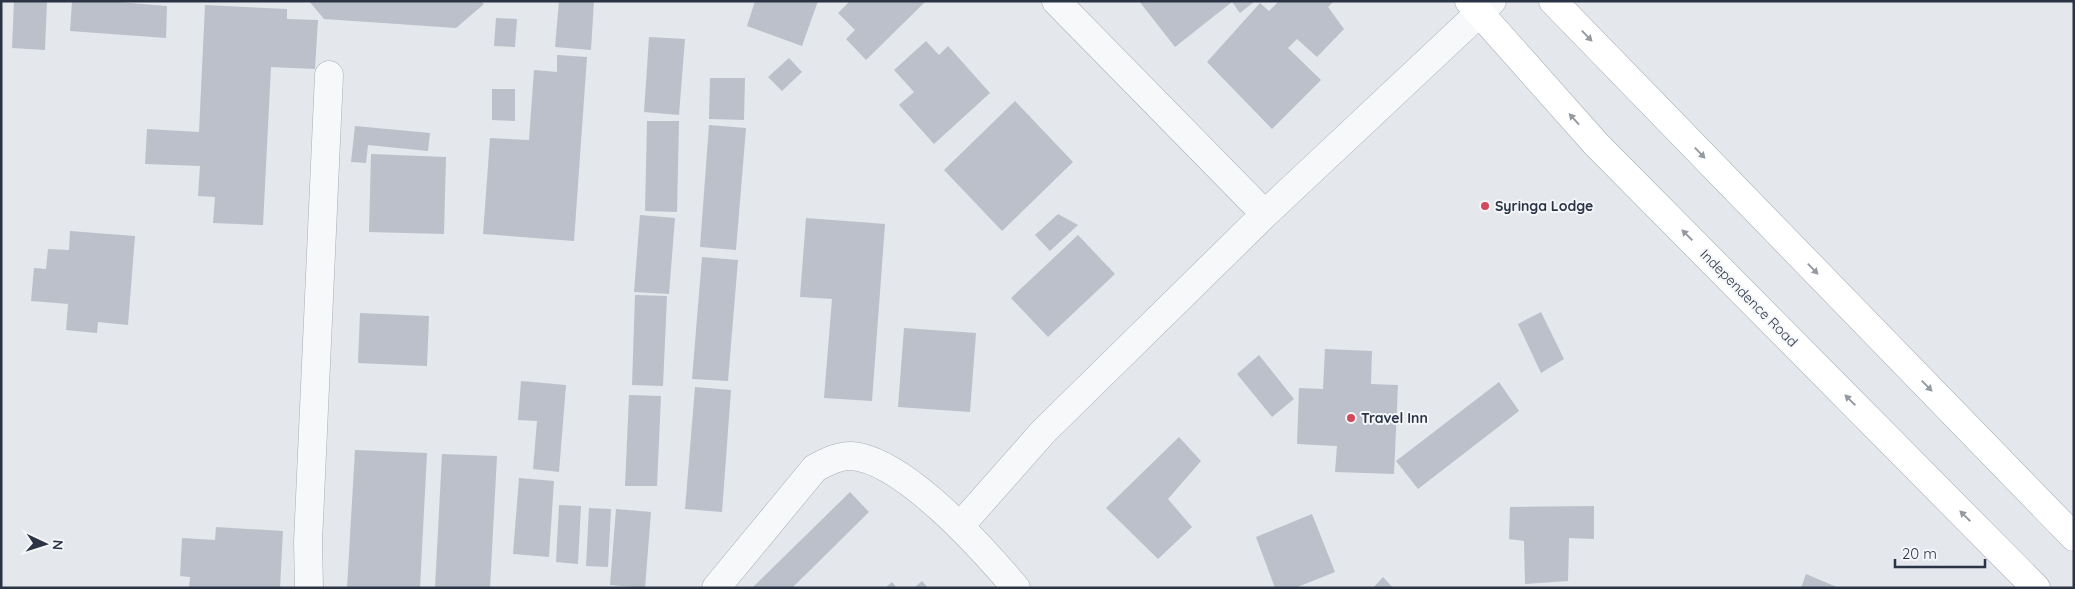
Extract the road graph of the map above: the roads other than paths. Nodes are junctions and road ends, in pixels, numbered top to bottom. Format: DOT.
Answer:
graph roads {
  1 [pos="1056,1"];
  2 [pos="1553,1"];
  3 [pos="1480,5"];
  4 [pos="329,74"];
  5 [pos="1265,214"];
  6 [pos="960,526"];
  7 [pos="2074,537"];
  8 [pos="308,588"];
  9 [pos="716,588"];
  10 [pos="1016,588"];
  11 [pos="2036,588"];
  1 -- 5 [label="street"];
  2 -- 7 [label="main road, one-way"];
  3 -- 5 [label="street"];
  11 -- 3 [label="main road, Independence Road, one-way"];
  4 -- 8 [label="street"];
  5 -- 6 [label="street"];
  6 -- 9 [label="street"];
  6 -- 10 [label="street"];
}
